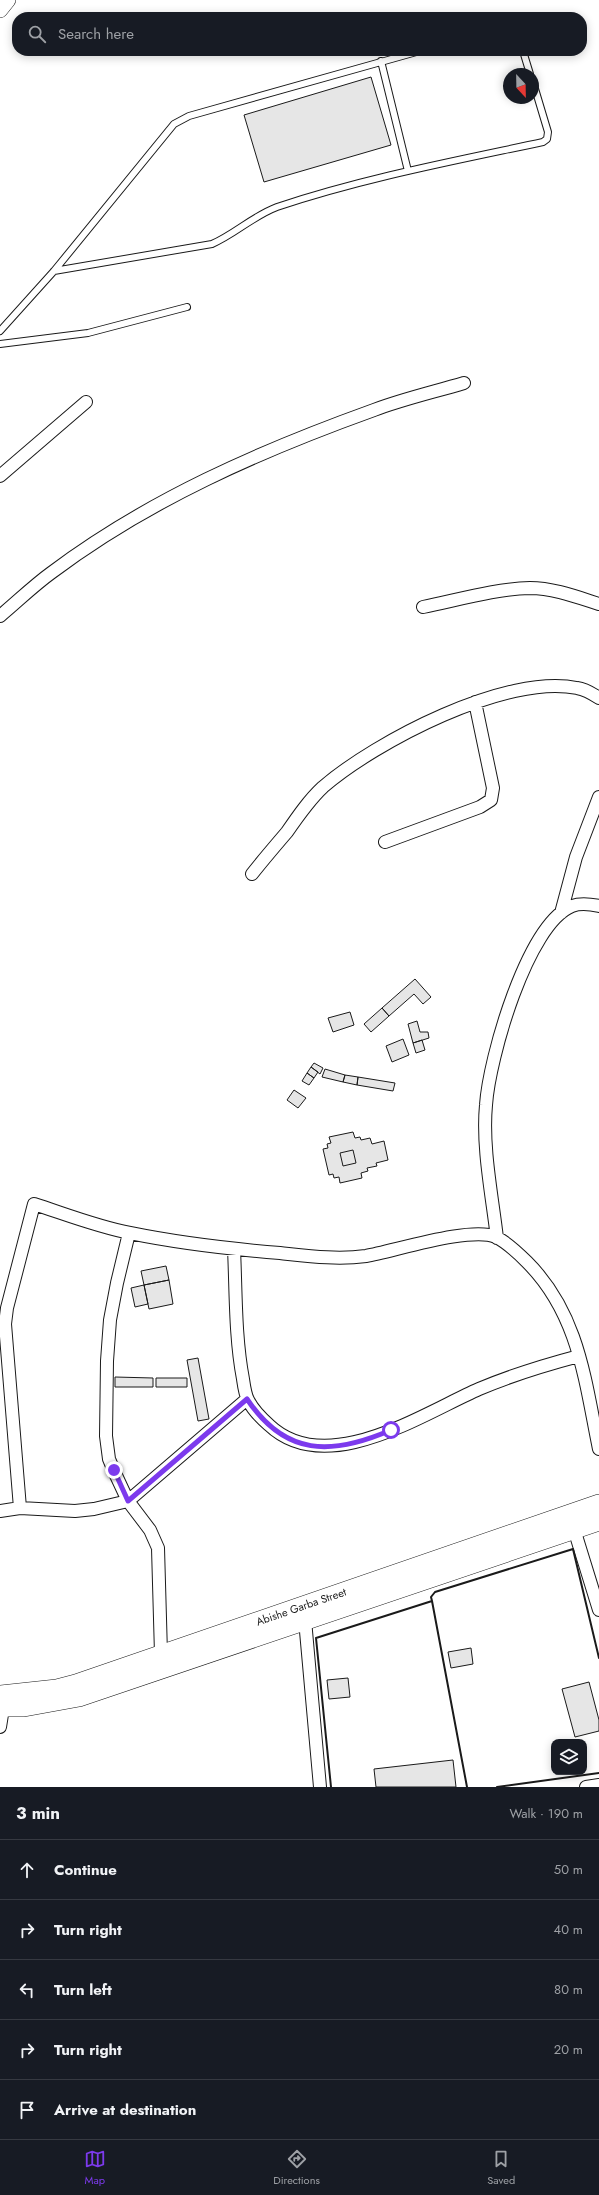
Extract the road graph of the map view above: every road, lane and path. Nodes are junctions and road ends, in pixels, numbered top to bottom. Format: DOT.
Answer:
graph roads {
  1 [pos="8,0"];
  2 [pos="0,10"];
  3 [pos="400,56"];
  4 [pos="525,56"];
  5 [pos="381,61"];
  6 [pos="528,68"];
  7 [pos="539,102"];
  8 [pos="408,171"];
  9 [pos="54,271"];
  10 [pos="187,307"];
  11 [pos="0,331"];
  12 [pos="0,344"];
  13 [pos="464,383"];
  14 [pos="86,402"];
  15 [pos="0,476"];
  16 [pos="599,604"];
  17 [pos="423,607"];
  18 [pos="0,616"];
  19 [pos="599,698"];
  20 [pos="474,702"];
  21 [pos="599,797"];
  22 [pos="385,842"];
  23 [pos="252,874"];
  24 [pos="599,906"];
  25 [pos="561,913"];
  26 [pos="128,1233"];
  27 [pos="497,1238"];
  28 [pos="234,1249"];
  29 [pos="580,1356"];
  30 [pos="247,1399"];
  31 [pos="599,1449"];
  32 [pos="128,1501"];
  33 [pos="599,1504"];
  34 [pos="20,1508"];
  35 [pos="0,1511"];
  36 [pos="599,1521"];
  37 [pos="574,1529"];
  38 [pos="599,1610"];
  39 [pos="305,1620"];
  40 [pos="161,1654"];
  41 [pos="2,1701"];
  42 [pos="0,1727"];
  43 [pos="599,1785"];
  44 [pos="320,1787"];
  45 [pos="586,1787"];
  1 -- 2 [label="street"];
  3 -- 5 [label="lane"];
  4 -- 6 [label="lane"];
  5 -- 8 [label="lane"];
  5 -- 9 [label="lane"];
  7 -- 8 [label="lane"];
  8 -- 9 [label="lane"];
  9 -- 11 [label="lane"];
  10 -- 12 [label="lane"];
  13 -- 18 [label="street"];
  14 -- 15 [label="street"];
  16 -- 17 [label="street"];
  19 -- 20 [label="street"];
  20 -- 22 [label="street"];
  20 -- 23 [label="street"];
  21 -- 25 [label="street"];
  24 -- 25 [label="street"];
  25 -- 27 [label="street"];
  26 -- 28 [label="street"];
  26 -- 32 [label="street"];
  26 -- 34 [label="street"];
  27 -- 28 [label="street"];
  27 -- 29 [label="street"];
  28 -- 30 [label="street"];
  29 -- 30 [label="street"];
  29 -- 31 [label="street"];
  30 -- 32 [label="street"];
  32 -- 34 [label="street"];
  32 -- 40 [label="street"];
  33 -- 40 [label="highway, Abishe Garba Street"];
  34 -- 35 [label="street"];
  36 -- 37 [label="highway, Abishe Garba Street"];
  37 -- 38 [label="street"];
  37 -- 39 [label="highway, Abishe Garba Street"];
  39 -- 41 [label="highway, Abishe Garba Street"];
  39 -- 44 [label="street"];
  40 -- 41 [label="highway, Abishe Garba Street"];
  41 -- 42 [label="street"];
  43 -- 45 [label="street"];
}
